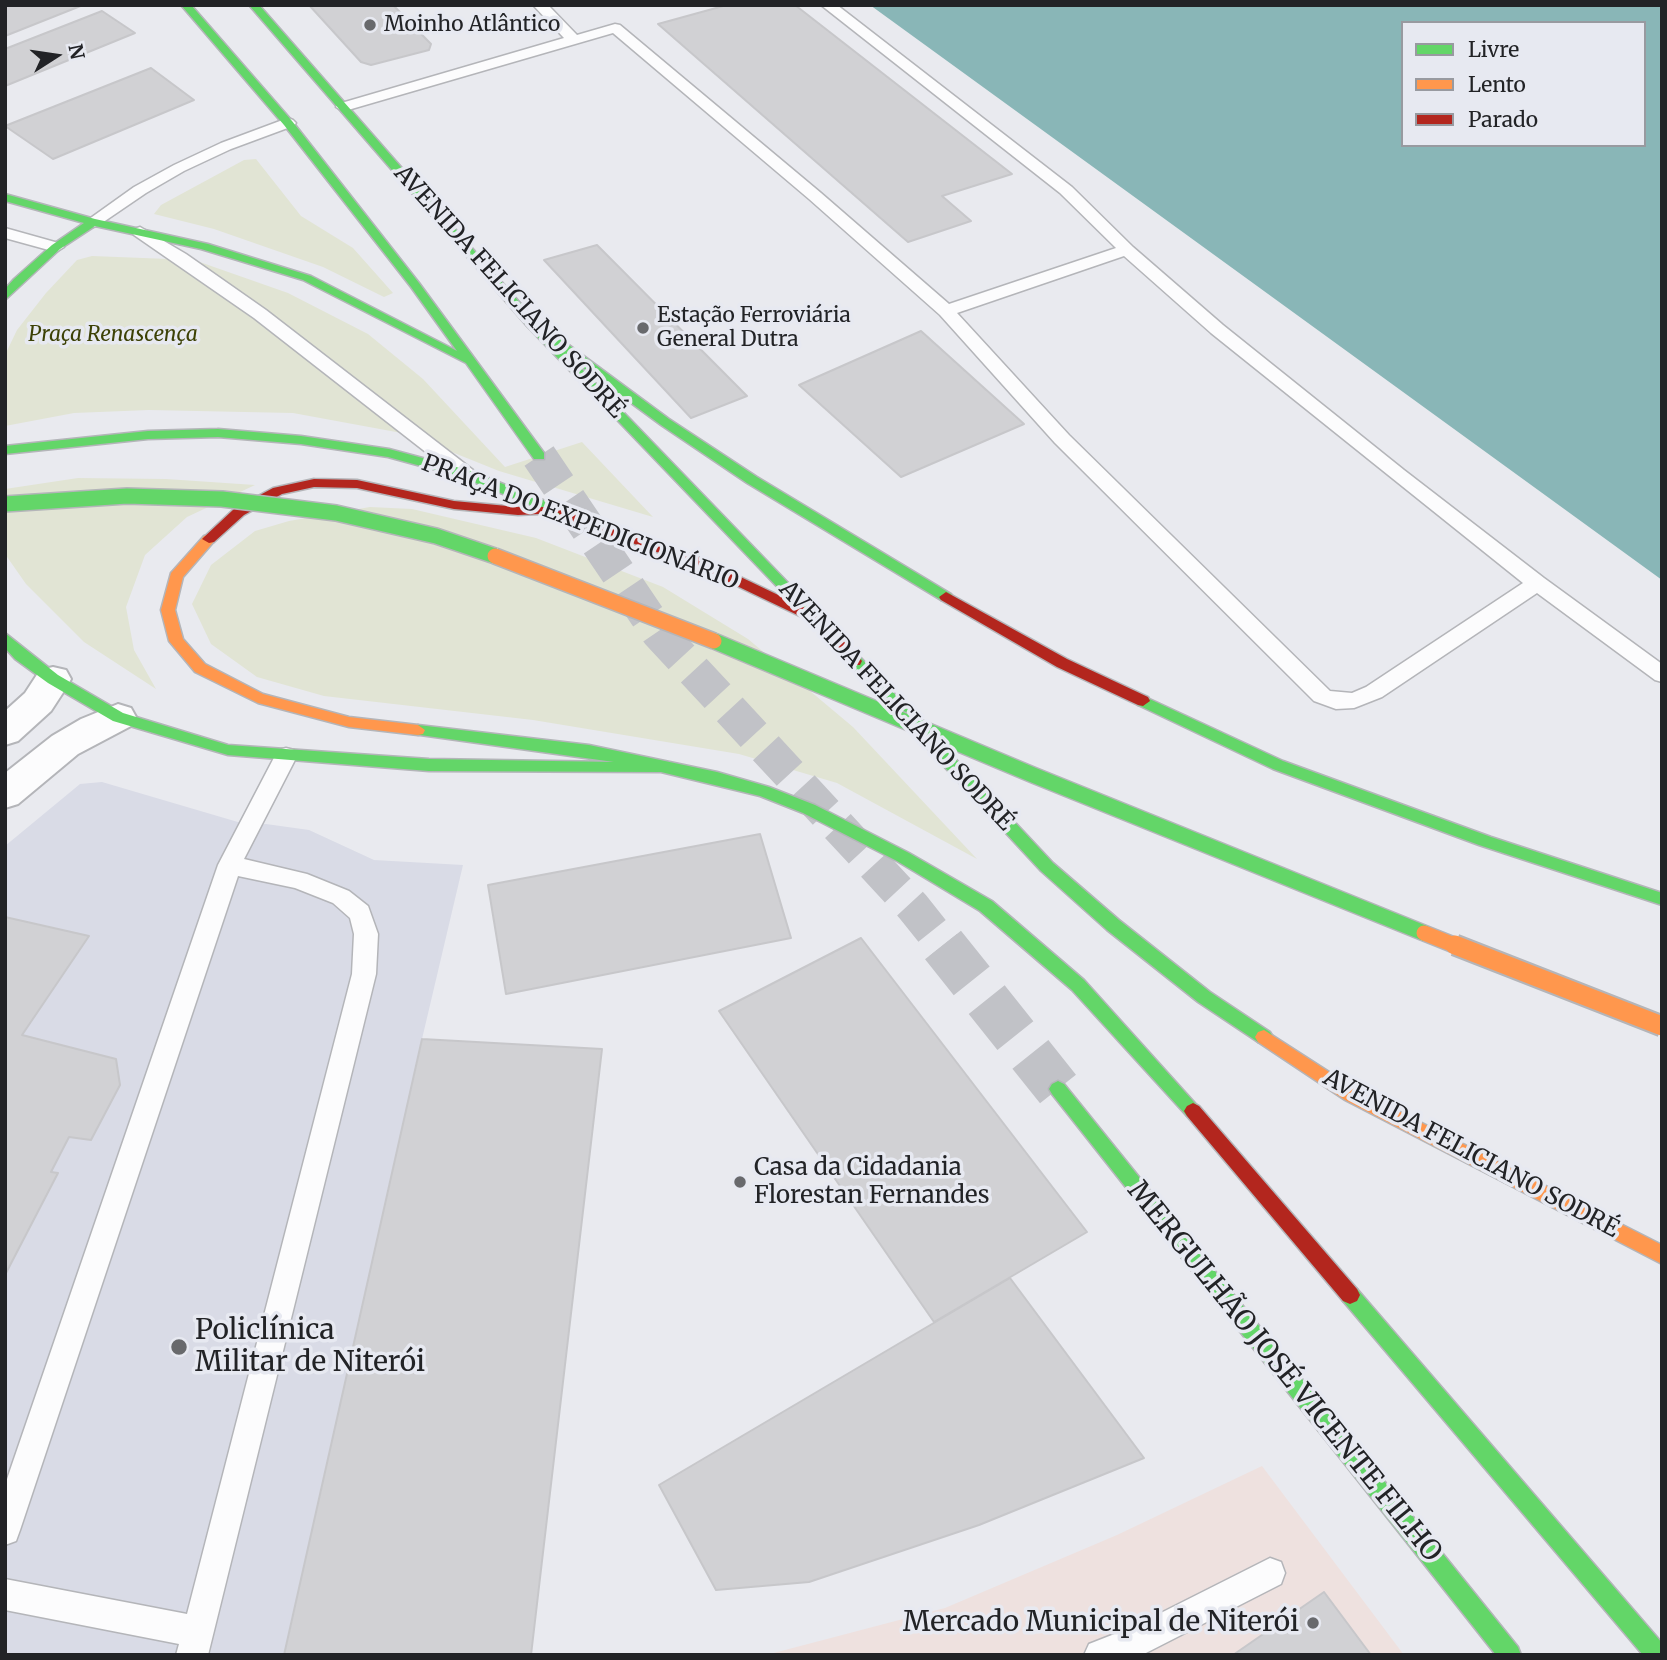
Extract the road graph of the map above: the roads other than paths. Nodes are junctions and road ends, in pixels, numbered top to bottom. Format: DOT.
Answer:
graph roads {
  1 [pos="186,5"];
  2 [pos="254,5"];
  3 [pos="540,5"];
  4 [pos="828,5"];
  5 [pos="575,40"];
  6 [pos="343,107"];
  7 [pos="288,123"];
  8 [pos="5,197"];
  9 [pos="93,222"];
  10 [pos="140,232"];
  11 [pos="5,233"];
  12 [pos="56,247"];
  13 [pos="1127,250"];
  14 [pos="5,297"];
  15 [pos="946,311"];
  16 [pos="531,323"];
  17 [pos="472,364"];
  18 [pos="5,450"];
  19 [pos="539,456"];
  20 [pos="466,474"];
  21 [pos="5,504"];
  22 [pos="555,510"];
  23 [pos="1538,583"];
  24 [pos="815,618"];
  25 [pos="5,638"];
  26 [pos="1662,675"];
  27 [pos="53,679"];
  28 [pos="118,717"];
  29 [pos="5,732"];
  30 [pos="286,756"];
  31 [pos="668,769"];
  32 [pos="5,794"];
  33 [pos="230,865"];
  34 [pos="1662,899"];
  35 [pos="1662,1026"];
  36 [pos="1058,1089"];
  37 [pos="1662,1255"];
  38 [pos="5,1530"];
  39 [pos="1270,1573"];
  40 [pos="5,1594"];
  41 [pos="195,1643"];
  42 [pos="1100,1655"];
  43 [pos="1510,1655"];
  44 [pos="1658,1655"];
  1 -- 7 [label="main road"];
  2 -- 6 [label="main road, AVENIDA FELICIANO SODRÉ"];
  3 -- 5 [label="lane"];
  4 -- 13 [label="lane"];
  5 -- 6 [label="lane"];
  5 -- 15 [label="lane"];
  6 -- 16 [label="main road, AVENIDA FELICIANO SODRÉ"];
  7 -- 9 [label="lane"];
  7 -- 17 [label="main road"];
  8 -- 9 [label="main road"];
  9 -- 10 [label="main road"];
  9 -- 12 [label="main road"];
  10 -- 17 [label="main road"];
  10 -- 20 [label="lane"];
  11 -- 12 [label="lane"];
  12 -- 14 [label="main road"];
  13 -- 15 [label="lane"];
  13 -- 23 [label="lane"];
  15 -- 23 [label="lane"];
  16 -- 24 [label="main road, AVENIDA FELICIANO SODRÉ"];
  16 -- 34 [label="main road"];
  17 -- 19 [label="main road"];
  18 -- 20 [label="main road, PRAÇA DO EXPEDICIONÁRIO"];
  20 -- 22 [label="main road, PRAÇA DO EXPEDICIONÁRIO"];
  21 -- 35 [label="main road, bridge"];
  22 -- 24 [label="main road, PRAÇA DO EXPEDICIONÁRIO"];
  22 -- 31 [label="main road"];
  23 -- 26 [label="lane"];
  24 -- 37 [label="main road, AVENIDA FELICIANO SODRÉ"];
  25 -- 27 [label="main road"];
  27 -- 28 [label="main road"];
  27 -- 29 [label="street"];
  28 -- 30 [label="main road"];
  28 -- 32 [label="street"];
  30 -- 31 [label="main road"];
  30 -- 33 [label="lane"];
  31 -- 44 [label="main road"];
  33 -- 38 [label="lane"];
  33 -- 41 [label="lane"];
  36 -- 43 [label="main road, MERGULHÃO JOSÉ VICENTE FILHO"];
  39 -- 42 [label="lane"];
  40 -- 41 [label="lane"];
}
